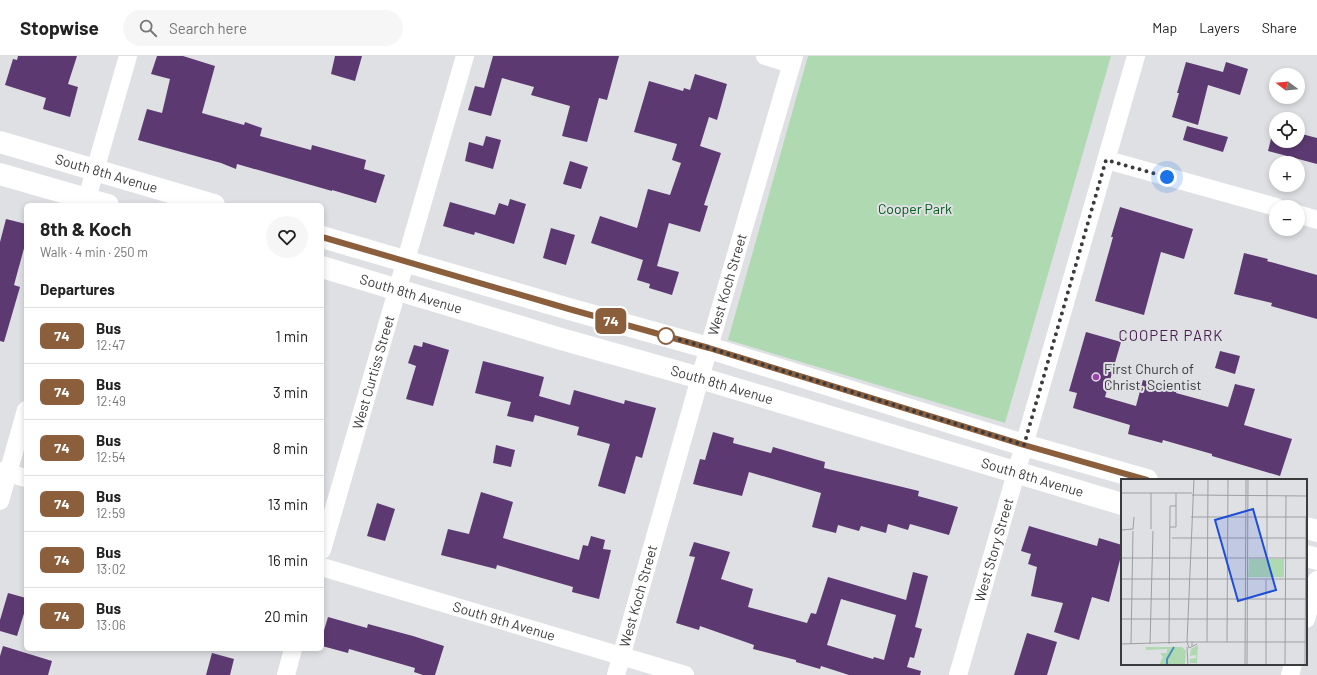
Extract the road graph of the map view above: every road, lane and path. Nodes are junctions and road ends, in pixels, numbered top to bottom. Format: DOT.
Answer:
graph roads {
  1 [pos="128,56"];
  2 [pos="465,56"];
  3 [pos="765,56"];
  4 [pos="1136,56"];
  5 [pos="792,60"];
  6 [pos="0,142"];
  7 [pos="1106,160"];
  8 [pos="95,170"];
  9 [pos="0,174"];
  10 [pos="86,202"];
  11 [pos="207,203"];
  12 [pos="1269,205"];
  13 [pos="1305,216"];
  14 [pos="1317,220"];
  15 [pos="324,238"];
  16 [pos="405,261"];
  17 [pos="324,268"];
  18 [pos="398,289"];
  19 [pos="709,348"];
  20 [pos="700,378"];
  21 [pos="24,416"];
  22 [pos="1024,445"];
  23 [pos="4,472"];
  24 [pos="1016,473"];
  25 [pos="24,477"];
  26 [pos="1143,479"];
  27 [pos="0,501"];
  28 [pos="1121,504"];
  29 [pos="1307,528"];
  30 [pos="1317,531"];
  31 [pos="324,543"];
  32 [pos="1307,556"];
  33 [pos="1317,560"];
  34 [pos="324,568"];
  35 [pos="1317,580"];
  36 [pos="1307,615"];
  37 [pos="292,651"];
  38 [pos="621,656"];
  39 [pos="1293,665"];
  40 [pos="286,675"];
  41 [pos="616,675"];
  42 [pos="685,675"];
  43 [pos="958,675"];
  44 [pos="1290,675"];
  1 -- 8 [label="street"];
  2 -- 16 [label="street, West Curtiss Street"];
  3 -- 5 [label="street"];
  4 -- 7 [label="street, West Story Street"];
  5 -- 19 [label="street, West Koch Street"];
  6 -- 8 [label="street, South 8th Avenue"];
  7 -- 12 [label="street"];
  7 -- 22 [label="street, West Story Street"];
  8 -- 10 [label="street"];
  8 -- 11 [label="street, South 8th Avenue"];
  9 -- 10 [label="street"];
  13 -- 14 [label="street"];
  15 -- 16 [label="street, South 8th Avenue"];
  16 -- 18 [label="street, West Curtiss Street"];
  16 -- 19 [label="street, South 8th Avenue"];
  17 -- 18 [label="street, South 8th Avenue"];
  18 -- 20 [label="street, South 8th Avenue"];
  18 -- 31 [label="street, West Curtiss Street"];
  19 -- 20 [label="street, West Koch Street"];
  19 -- 22 [label="street, South 8th Avenue"];
  20 -- 24 [label="street, South 8th Avenue"];
  20 -- 38 [label="street, West Koch Street"];
  21 -- 23 [label="street"];
  22 -- 24 [label="street, West Story Street"];
  22 -- 26 [label="street, South 8th Avenue"];
  23 -- 25 [label="street"];
  23 -- 27 [label="street"];
  24 -- 28 [label="street, South 8th Avenue"];
  24 -- 43 [label="street, West Story Street"];
  29 -- 30 [label="street"];
  32 -- 33 [label="street"];
  34 -- 38 [label="street, South 9th Avenue"];
  35 -- 36 [label="street"];
  37 -- 40 [label="street"];
  38 -- 41 [label="street, West Koch Street"];
  38 -- 42 [label="street, South 9th Avenue"];
  39 -- 44 [label="street"];
}
